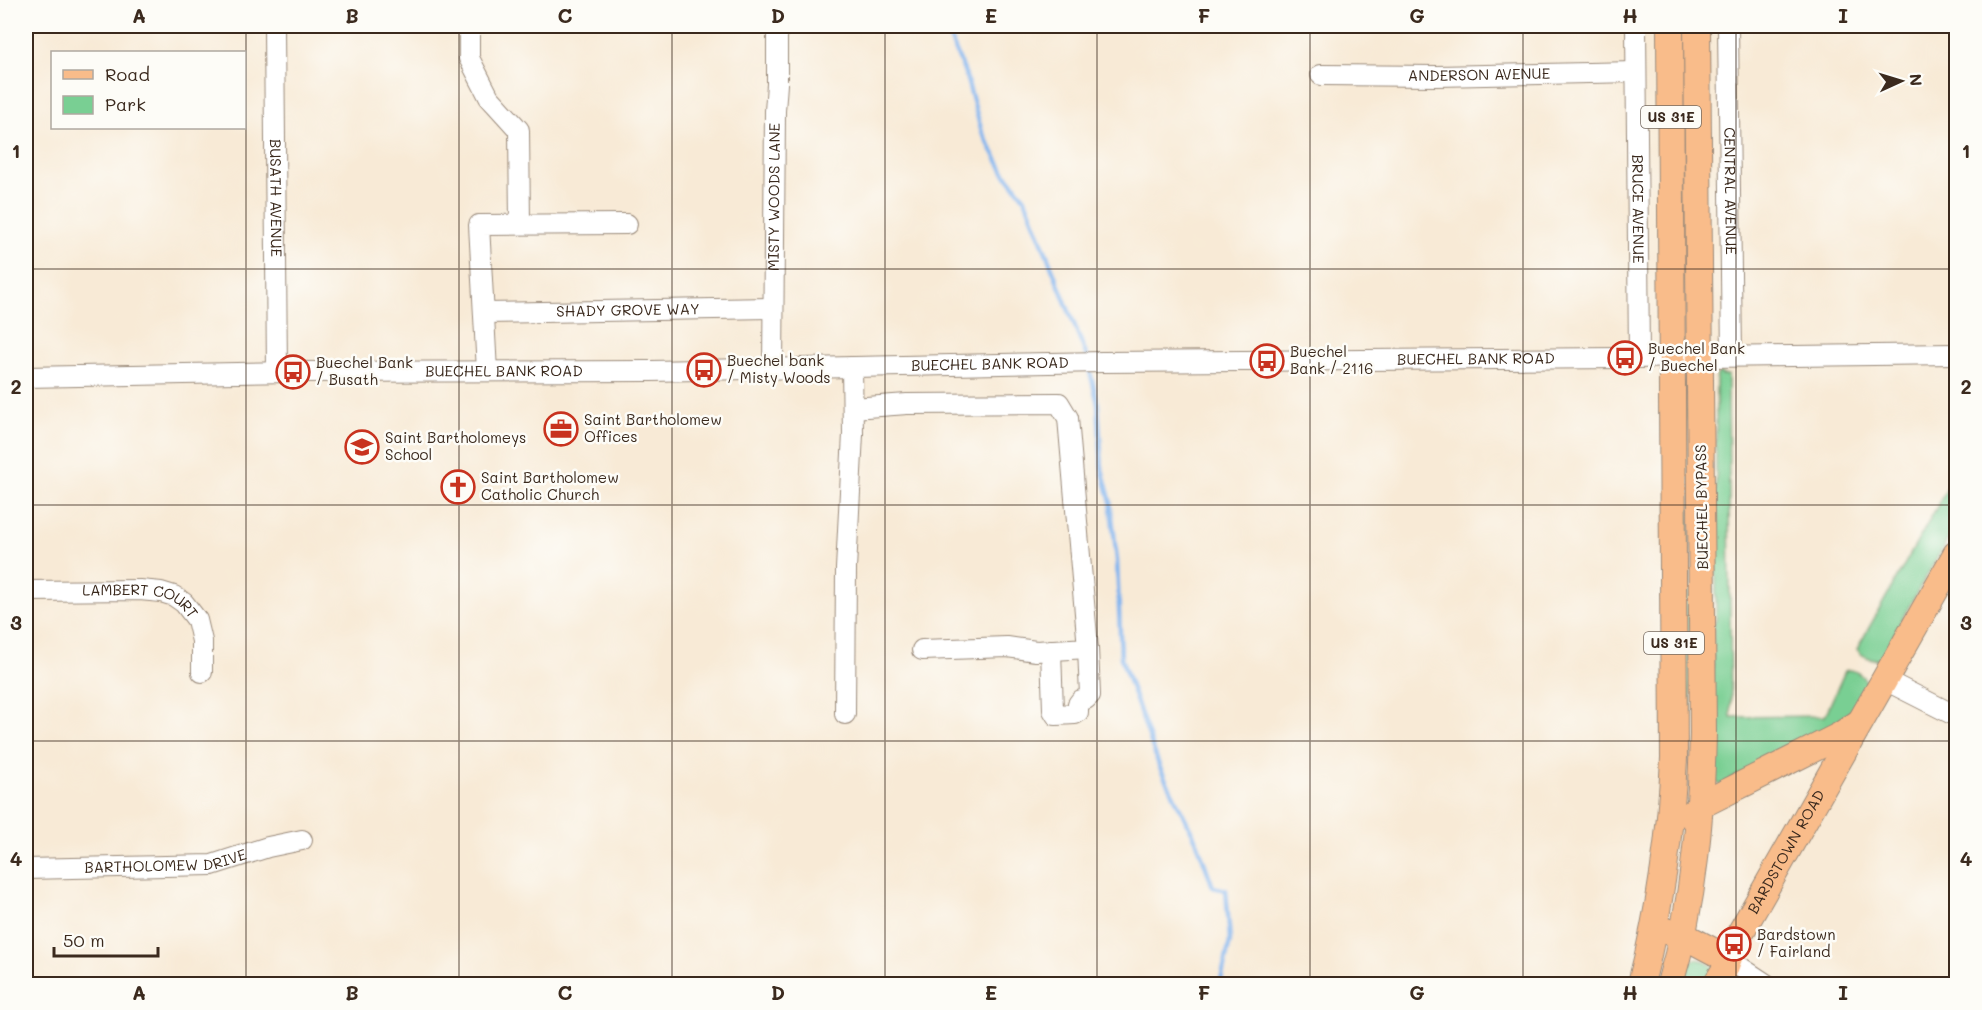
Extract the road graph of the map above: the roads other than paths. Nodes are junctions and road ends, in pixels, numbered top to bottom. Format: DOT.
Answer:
graph roads {
  1 [pos="274,26"];
  2 [pos="469,26"];
  3 [pos="777,26"];
  4 [pos="1636,26"];
  5 [pos="1670,26"];
  6 [pos="1697,26"];
  7 [pos="1728,26"];
  8 [pos="1636,72"];
  9 [pos="1321,75"];
  10 [pos="520,223"];
  11 [pos="627,224"];
  12 [pos="773,308"];
  13 [pos="484,313"];
  14 [pos="1956,354"];
  15 [pos="1732,356"];
  16 [pos="1639,358"];
  17 [pos="1686,358"];
  18 [pos="852,367"];
  19 [pos="773,369"];
  20 [pos="487,371"];
  21 [pos="277,372"];
  22 [pos="26,377"];
  23 [pos="853,408"];
  24 [pos="1956,554"];
  25 [pos="26,591"];
  26 [pos="1088,648"];
  27 [pos="922,650"];
  28 [pos="1051,650"];
  29 [pos="202,672"];
  30 [pos="1885,680"];
  31 [pos="845,714"];
  32 [pos="1956,716"];
  33 [pos="1860,722"];
  34 [pos="1675,730"];
  35 [pos="1703,734"];
  36 [pos="1701,805"];
  37 [pos="1670,834"];
  38 [pos="302,840"];
  39 [pos="26,869"];
  40 [pos="1655,928"];
  41 [pos="1681,936"];
  42 [pos="1728,959"];
  43 [pos="1641,984"];
  44 [pos="1670,984"];
  45 [pos="1716,984"];
  46 [pos="1766,984"];
  1 -- 21 [label="street, BUSATH AVENUE"];
  2 -- 10 [label="street"];
  3 -- 12 [label="street, MISTY WOODS LANE"];
  4 -- 8 [label="street, BRUCE AVENUE"];
  5 -- 17 [label="main road, BUECHEL BYPASS / US 31E"];
  6 -- 17 [label="main road, BUECHEL BYPASS / US 31E"];
  7 -- 15 [label="street, CENTRAL AVENUE"];
  8 -- 9 [label="street, ANDERSON AVENUE"];
  8 -- 16 [label="street, BRUCE AVENUE"];
  10 -- 11 [label="street"];
  10 -- 13 [label="street"];
  12 -- 13 [label="street, SHADY GROVE WAY"];
  12 -- 19 [label="street, MISTY WOODS LANE"];
  13 -- 20 [label="street"];
  14 -- 15 [label="street, BUECHEL BANK ROAD"];
  15 -- 17 [label="street, BUECHEL BANK ROAD"];
  16 -- 17 [label="street, BUECHEL BANK ROAD"];
  16 -- 18 [label="street, BUECHEL BANK ROAD"];
  17 -- 34 [label="main road, BUECHEL BYPASS / US 31E"];
  17 -- 35 [label="main road, BUECHEL BYPASS / US 31E"];
  18 -- 19 [label="street, BUECHEL BANK ROAD"];
  18 -- 23 [label="street"];
  19 -- 20 [label="street, BUECHEL BANK ROAD"];
  20 -- 21 [label="street, BUECHEL BANK ROAD"];
  21 -- 22 [label="street, BUECHEL BANK ROAD"];
  23 -- 26 [label="street"];
  23 -- 31 [label="street"];
  24 -- 30 [label="main road, BARDSTOWN ROAD"];
  25 -- 29 [label="street, LAMBERT COURT"];
  26 -- 28 [label="street"];
  26 -- 28 [label="street"];
  27 -- 28 [label="street"];
  30 -- 32 [label="street"];
  30 -- 33 [label="main road, BARDSTOWN ROAD"];
  33 -- 36 [label="main road, BARDSTOWN ROAD"];
  33 -- 42 [label="main road, BARDSTOWN ROAD"];
  34 -- 35 [label="street"];
  34 -- 37 [label="main road, BUECHEL BYPASS / US 31E"];
  35 -- 36 [label="main road, BUECHEL BYPASS / US 31E"];
  36 -- 37 [label="main road, BARDSTOWN ROAD"];
  36 -- 41 [label="main road, BUECHEL BYPASS / US 31E"];
  37 -- 40 [label="main road, BUECHEL BYPASS / US 31E"];
  38 -- 39 [label="street, BARTHOLOMEW DRIVE"];
  40 -- 41 [label="main road"];
  40 -- 43 [label="main road, US 31E"];
  41 -- 42 [label="main road"];
  41 -- 44 [label="main road, BUECHEL BYPASS / US 31E"];
  42 -- 45 [label="main road, BARDSTOWN ROAD"];
  42 -- 46 [label="street"];
}
